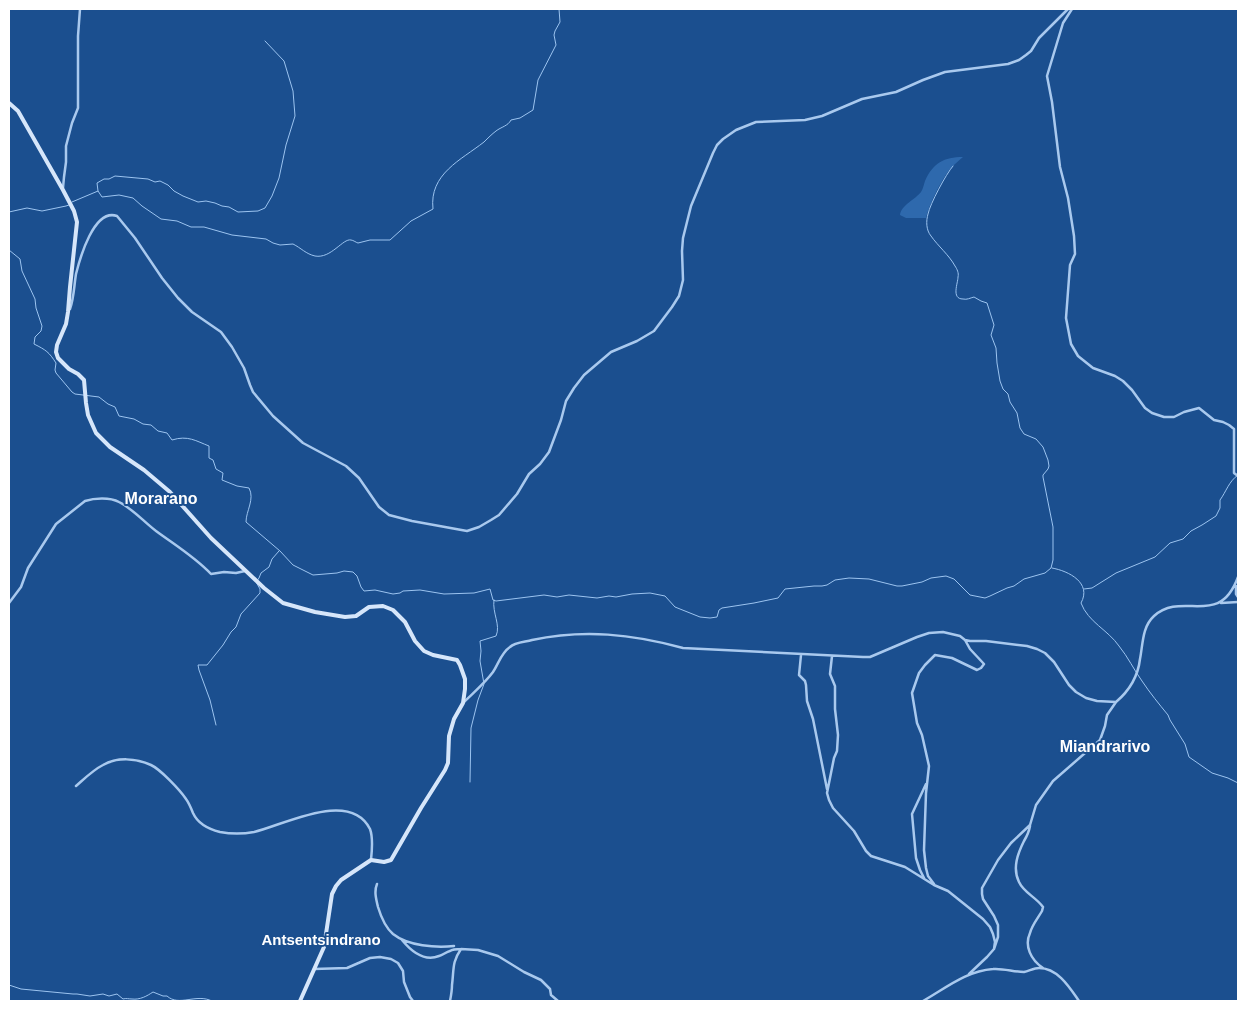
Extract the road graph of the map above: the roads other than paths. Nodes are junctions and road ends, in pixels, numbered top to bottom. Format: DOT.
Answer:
graph roads {
  1 [pos="80,9"];
  2 [pos="1068,9"];
  3 [pos="1072,9"];
  4 [pos="9,103"];
  5 [pos="64,190"];
  6 [pos="68,312"];
  7 [pos="1237,476"];
  8 [pos="246,571"];
  9 [pos="1238,577"];
  10 [pos="1236,584"];
  11 [pos="1238,596"];
  12 [pos="1238,602"];
  13 [pos="9,603"];
  14 [pos="1219,603"];
  15 [pos="966,640"];
  16 [pos="801,655"];
  17 [pos="832,656"];
  18 [pos="1116,702"];
  19 [pos="463,704"];
  20 [pos="928,780"];
  21 [pos="76,786"];
  22 [pos="828,793"];
  23 [pos="1030,825"];
  24 [pos="371,860"];
  25 [pos="926,880"];
  26 [pos="378,884"];
  27 [pos="934,885"];
  28 [pos="400,938"];
  29 [pos="454,946"];
  30 [pos="462,949"];
  31 [pos="994,949"];
  32 [pos="1044,968"];
  33 [pos="314,969"];
  34 [pos="969,974"];
  35 [pos="300,1001"];
  36 [pos="413,1001"];
  37 [pos="450,1001"];
  38 [pos="558,1001"];
  39 [pos="923,1001"];
  40 [pos="1079,1001"];
  1 -- 5 [label="street"];
  2 -- 6 [label="street"];
  3 -- 7 [label="street"];
  4 -- 5 [label="street"];
  5 -- 6 [label="street"];
  6 -- 8 [label="street"];
  8 -- 13 [label="street"];
  8 -- 19 [label="street"];
  9 -- 10 [label="street"];
  10 -- 11 [label="street"];
  10 -- 14 [label="street"];
  12 -- 14 [label="street"];
  14 -- 18 [label="street"];
  15 -- 17 [label="street"];
  15 -- 18 [label="street"];
  15 -- 20 [label="street"];
  16 -- 17 [label="street"];
  16 -- 19 [label="street"];
  16 -- 22 [label="street"];
  17 -- 22 [label="street"];
  18 -- 23 [label="street"];
  19 -- 24 [label="street"];
  20 -- 25 [label="street"];
  20 -- 27 [label="street"];
  21 -- 24 [label="street"];
  22 -- 25 [label="street"];
  23 -- 31 [label="street"];
  23 -- 32 [label="street"];
  24 -- 33 [label="street"];
  25 -- 27 [label="street"];
  26 -- 28 [label="street"];
  27 -- 31 [label="street"];
  28 -- 29 [label="street"];
  28 -- 30 [label="street"];
  30 -- 37 [label="street"];
  30 -- 38 [label="street"];
  31 -- 34 [label="street"];
  32 -- 34 [label="street"];
  32 -- 40 [label="street"];
  33 -- 35 [label="street"];
  33 -- 36 [label="street"];
  34 -- 39 [label="street"];
}
